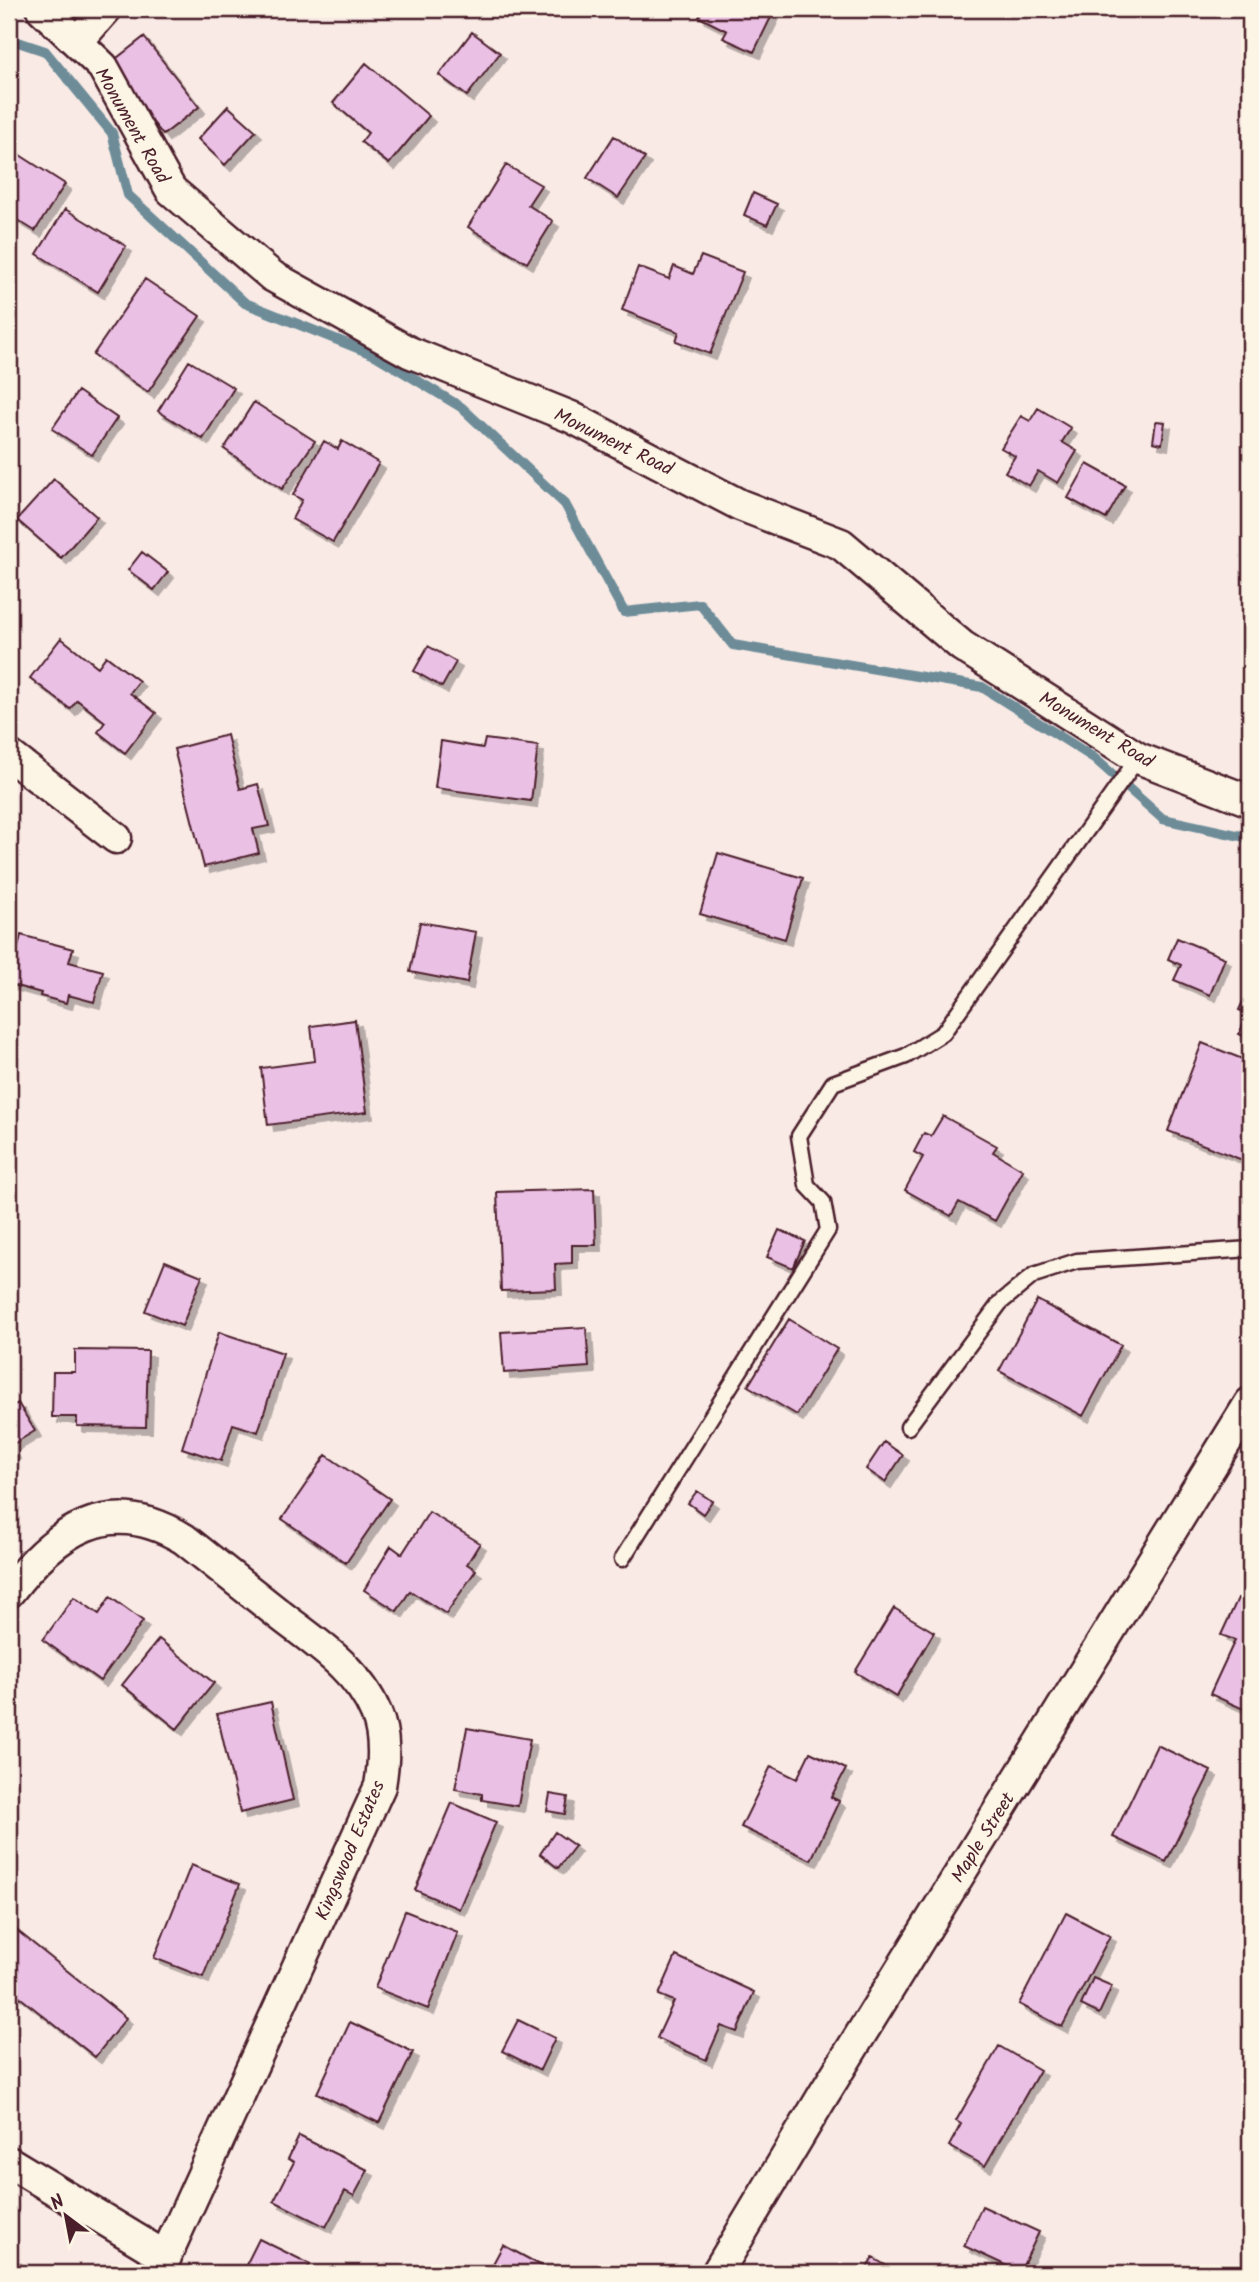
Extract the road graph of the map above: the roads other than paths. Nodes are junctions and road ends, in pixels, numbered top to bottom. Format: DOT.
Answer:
graph roads {
  1 [pos="43,9"];
  2 [pos="106,9"];
  3 [pos="77,42"];
  4 [pos="9,755"];
  5 [pos="1138,758"];
  6 [pos="1250,801"];
  7 [pos="116,838"];
  8 [pos="1250,1248"];
  9 [pos="1250,1403"];
  10 [pos="908,1427"];
  11 [pos="622,1559"];
  12 [pos="9,1592"];
  13 [pos="9,2162"];
  14 [pos="162,2265"];
  15 [pos="717,2273"];
  1 -- 3 [label="street, Monument Road"];
  2 -- 3 [label="street"];
  3 -- 5 [label="street, Monument Road"];
  4 -- 7 [label="street"];
  5 -- 6 [label="street, Monument Road"];
  5 -- 11 [label="lane"];
  8 -- 10 [label="lane"];
  9 -- 15 [label="street, Maple Street"];
  12 -- 14 [label="street, Kingswood Estates"];
  13 -- 14 [label="street, Kingswood Estates"];
}
